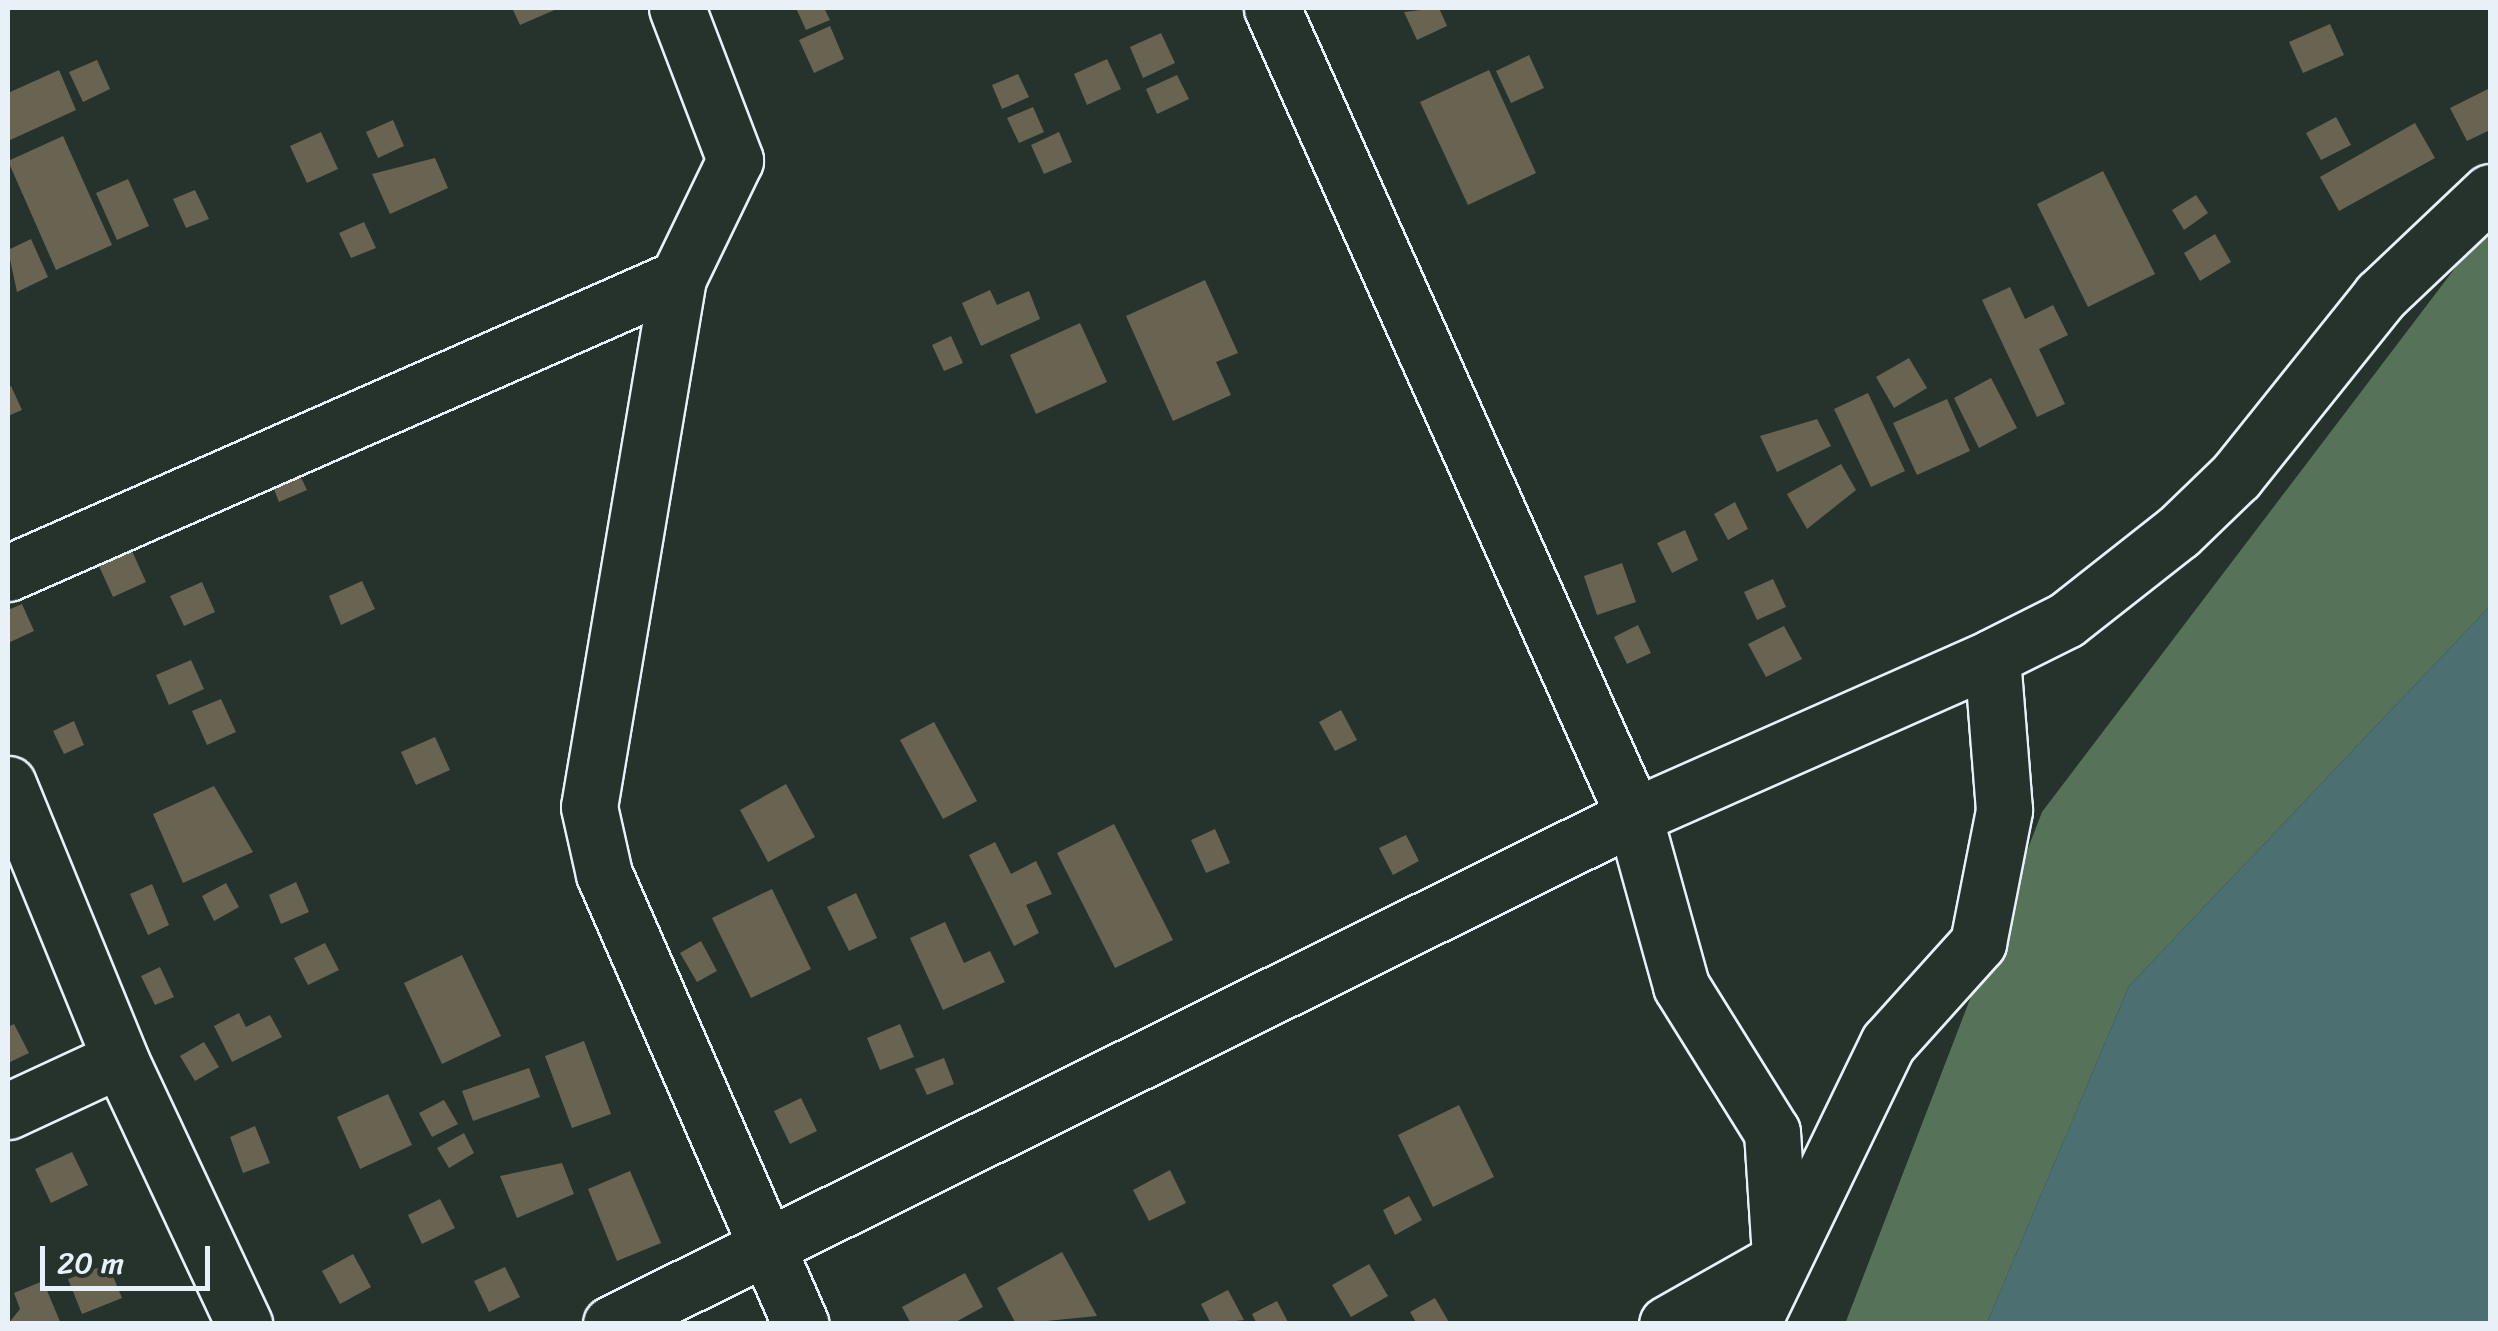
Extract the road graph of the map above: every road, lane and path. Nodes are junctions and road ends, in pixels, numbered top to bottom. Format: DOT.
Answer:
graph roads {
  1 [pos="677,8"];
  2 [pos="1272,8"];
  3 [pos="2490,192"];
  4 [pos="678,278"];
  5 [pos="8,572"];
  6 [pos="1992,657"];
  7 [pos="8,784"];
  8 [pos="1634,816"];
  9 [pos="120,1059"];
  10 [pos="8,1111"];
  11 [pos="764,1247"];
  12 [pos="1780,1260"];
  13 [pos="244,1324"];
  14 [pos="611,1324"];
  15 [pos="801,1324"];
  16 [pos="1667,1324"];
  17 [pos="1752,1324"];
  1 -- 4 [label="street"];
  2 -- 8 [label="street"];
  3 -- 6 [label="street"];
  4 -- 5 [label="street"];
  4 -- 11 [label="street"];
  6 -- 8 [label="street"];
  6 -- 12 [label="street"];
  7 -- 9 [label="street"];
  8 -- 11 [label="street"];
  8 -- 12 [label="street"];
  9 -- 10 [label="street"];
  9 -- 13 [label="street"];
  11 -- 14 [label="street"];
  11 -- 15 [label="street"];
  12 -- 16 [label="street"];
  12 -- 17 [label="street"];
}
